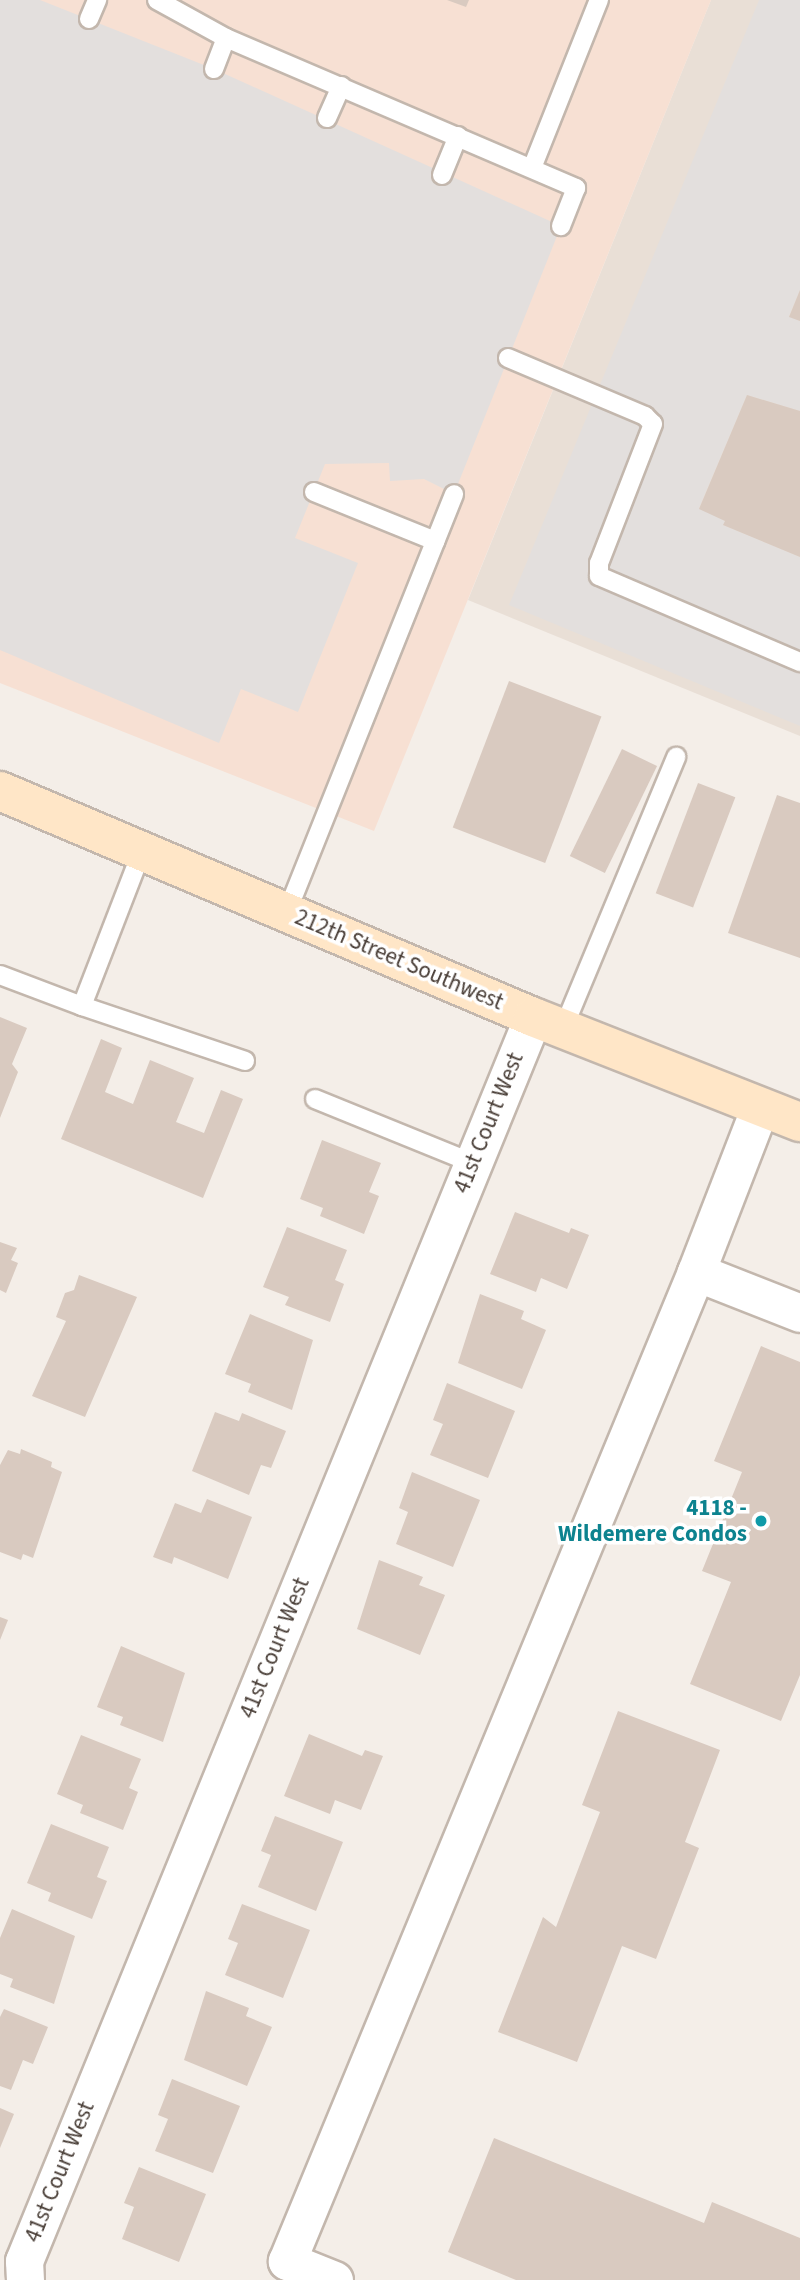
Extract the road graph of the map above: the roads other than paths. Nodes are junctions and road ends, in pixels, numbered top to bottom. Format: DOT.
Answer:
graph roads {
  1 [pos="97,0"];
  2 [pos="157,0"];
  3 [pos="599,0"];
  4 [pos="89,19"];
  5 [pos="226,38"];
  6 [pos="214,69"];
  7 [pos="341,86"];
  8 [pos="327,118"];
  9 [pos="457,136"];
  10 [pos="532,168"];
  11 [pos="442,175"];
  12 [pos="561,226"];
  13 [pos="508,358"];
  14 [pos="314,492"];
  15 [pos="454,494"];
  16 [pos="435,541"];
  17 [pos="800,662"];
  18 [pos="676,757"];
  19 [pos="0,791"];
  20 [pos="142,851"];
  21 [pos="287,912"];
  22 [pos="0,975"];
  23 [pos="82,1006"];
  24 [pos="548,1023"];
  25 [pos="244,1061"];
  26 [pos="315,1099"];
  27 [pos="760,1107"];
  28 [pos="800,1122"];
  29 [pos="473,1163"];
  30 [pos="696,1272"];
  31 [pos="800,1313"];
  32 [pos="283,2271"];
  33 [pos="25,2280"];
  34 [pos="334,2280"];
  1 -- 4 [label="lane"];
  2 -- 5 [label="lane"];
  3 -- 10 [label="lane"];
  5 -- 6 [label="lane"];
  5 -- 7 [label="lane"];
  7 -- 8 [label="lane"];
  7 -- 9 [label="lane"];
  9 -- 10 [label="lane"];
  9 -- 11 [label="lane"];
  10 -- 12 [label="lane"];
  13 -- 17 [label="lane"];
  14 -- 16 [label="lane"];
  15 -- 16 [label="lane"];
  16 -- 21 [label="lane"];
  18 -- 24 [label="lane"];
  19 -- 20 [label="main road, 212th Street Southwest"];
  20 -- 21 [label="main road, 212th Street Southwest"];
  20 -- 23 [label="lane"];
  21 -- 24 [label="main road, 212th Street Southwest"];
  22 -- 23 [label="lane"];
  23 -- 25 [label="lane"];
  24 -- 27 [label="main road, 212th Street Southwest"];
  24 -- 29 [label="street, 41st Court West"];
  26 -- 29 [label="lane"];
  27 -- 28 [label="main road, 212th Street Southwest"];
  27 -- 30 [label="street"];
  29 -- 33 [label="street, 41st Court West"];
  30 -- 31 [label="street"];
  30 -- 32 [label="street"];
  32 -- 34 [label="street"];
}
